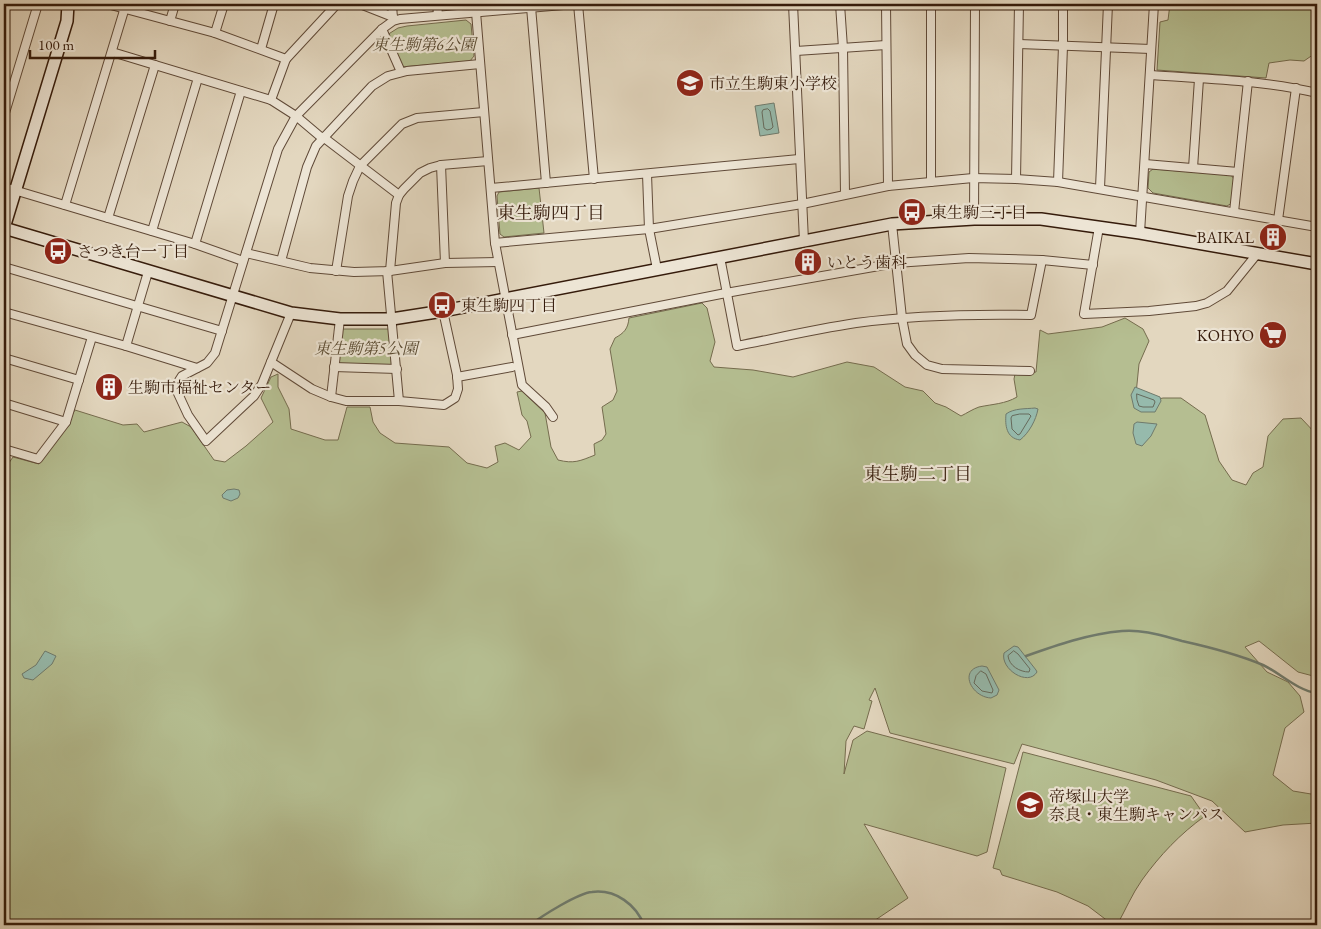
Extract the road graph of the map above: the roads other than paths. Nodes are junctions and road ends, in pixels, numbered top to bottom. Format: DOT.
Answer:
graph roads {
  1 [pos="38,4"];
  2 [pos="68,4"];
  3 [pos="107,4"];
  4 [pos="176,4"];
  5 [pos="224,4"];
  6 [pos="274,4"];
  7 [pos="337,4"];
  8 [pos="360,4"];
  9 [pos="392,4"];
  10 [pos="437,4"];
  11 [pos="577,4"];
  12 [pos="794,4"];
  13 [pos="840,4"];
  14 [pos="886,4"];
  15 [pos="931,4"];
  16 [pos="976,4"];
  17 [pos="1019,4"];
  18 [pos="1063,4"];
  19 [pos="1108,4"];
  20 [pos="1154,4"];
  21 [pos="125,6"];
  22 [pos="493,7"];
  23 [pos="531,7"];
  24 [pos="476,12"];
  25 [pos="438,15"];
  26 [pos="393,19"];
  27 [pos="170,21"];
  28 [pos="382,29"];
  29 [pos="215,33"];
  30 [pos="1019,44"];
  31 [pos="886,45"];
  32 [pos="1063,46"];
  33 [pos="844,48"];
  34 [pos="1107,48"];
  35 [pos="1152,49"];
  36 [pos="260,50"];
  37 [pos="796,51"];
  38 [pos="112,52"];
  39 [pos="286,59"];
  40 [pos="480,64"];
  41 [pos="155,65"];
  42 [pos="401,72"];
  43 [pos="1151,75"];
  44 [pos="198,78"];
  45 [pos="1199,78"];
  46 [pos="1248,81"];
  47 [pos="1296,88"];
  48 [pos="241,91"];
  49 [pos="1317,93"];
  50 [pos="271,100"];
  51 [pos="484,112"];
  52 [pos="4,116"];
  53 [pos="296,116"];
  54 [pos="323,138"];
  55 [pos="799,159"];
  56 [pos="488,161"];
  57 [pos="1145,164"];
  58 [pos="441,165"];
  59 [pos="360,166"];
  60 [pos="1193,168"];
  61 [pos="1238,172"];
  62 [pos="648,174"];
  63 [pos="973,178"];
  64 [pos="594,179"];
  65 [pos="1016,179"];
  66 [pos="931,182"];
  67 [pos="1058,182"];
  68 [pos="546,183"];
  69 [pos="888,186"];
  70 [pos="4,187"];
  71 [pos="491,188"];
  72 [pos="1100,188"];
  73 [pos="16,190"];
  74 [pos="845,194"];
  75 [pos="399,195"];
  76 [pos="1143,196"];
  77 [pos="802,204"];
  78 [pos="65,205"];
  79 [pos="1234,212"];
  80 [pos="108,218"];
  81 [pos="974,219"];
  82 [pos="1278,220"];
  83 [pos="892,224"];
  84 [pos="1317,226"];
  85 [pos="1099,227"];
  86 [pos="4,228"];
  87 [pos="650,228"];
  88 [pos="152,231"];
  89 [pos="1140,233"];
  90 [pos="804,241"];
  91 [pos="495,243"];
  92 [pos="195,244"];
  93 [pos="246,253"];
  94 [pos="1257,254"];
  95 [pos="720,257"];
  96 [pos="1042,260"];
  97 [pos="243,261"];
  98 [pos="281,261"];
  99 [pos="498,262"];
  100 [pos="445,263"];
  101 [pos="896,264"];
  102 [pos="1317,264"];
  103 [pos="1092,265"];
  104 [pos="4,267"];
  105 [pos="657,269"];
  106 [pos="336,271"];
  107 [pos="389,271"];
  108 [pos="148,272"];
  109 [pos="726,293"];
  110 [pos="232,297"];
  111 [pos="506,298"];
  112 [pos="138,306"];
  113 [pos="443,311"];
  114 [pos="4,312"];
  115 [pos="291,313"];
  116 [pos="902,318"];
  117 [pos="340,319"];
  118 [pos="392,319"];
  119 [pos="222,331"];
  120 [pos="512,334"];
  121 [pos="92,337"];
  122 [pos="126,346"];
  123 [pos="4,358"];
  124 [pos="271,362"];
  125 [pos="334,367"];
  126 [pos="512,367"];
  127 [pos="197,368"];
  128 [pos="397,369"];
  129 [pos="1030,371"];
  130 [pos="457,377"];
  131 [pos="79,380"];
  132 [pos="331,397"];
  133 [pos="399,401"];
  134 [pos="4,403"];
  135 [pos="553,417"];
  136 [pos="66,422"];
  137 [pos="4,449"];
  1 -- 52 [label="street"];
  2 -- 73 [label="street"];
  3 -- 21 [label="street"];
  4 -- 27 [label="street"];
  5 -- 29 [label="street"];
  6 -- 36 [label="street"];
  7 -- 39 [label="street"];
  8 -- 26 [label="street"];
  9 -- 26 [label="street"];
  10 -- 25 [label="street"];
  11 -- 23 [label="street"];
  11 -- 64 [label="street"];
  12 -- 37 [label="street"];
  13 -- 33 [label="street"];
  14 -- 31 [label="street"];
  15 -- 66 [label="street"];
  16 -- 63 [label="street"];
  17 -- 30 [label="street"];
  18 -- 32 [label="street"];
  19 -- 34 [label="street"];
  20 -- 35 [label="street"];
  21 -- 27 [label="street"];
  21 -- 38 [label="street"];
  22 -- 23 [label="street"];
  22 -- 24 [label="street"];
  23 -- 68 [label="street"];
  24 -- 25 [label="street"];
  24 -- 40 [label="street"];
  25 -- 26 [label="street"];
  26 -- 28 [label="street"];
  27 -- 29 [label="street"];
  28 -- 42 [label="street"];
  28 -- 53 [label="street"];
  29 -- 36 [label="street"];
  30 -- 32 [label="street"];
  30 -- 65 [label="street"];
  31 -- 33 [label="street"];
  31 -- 69 [label="street"];
  32 -- 34 [label="street"];
  32 -- 67 [label="street"];
  33 -- 37 [label="street"];
  33 -- 74 [label="street"];
  34 -- 35 [label="street"];
  34 -- 72 [label="street"];
  35 -- 43 [label="street"];
  36 -- 39 [label="street"];
  37 -- 55 [label="street"];
  38 -- 41 [label="street"];
  38 -- 78 [label="street"];
  39 -- 50 [label="street"];
  40 -- 42 [label="street"];
  40 -- 51 [label="street"];
  41 -- 44 [label="street"];
  41 -- 80 [label="street"];
  42 -- 54 [label="street"];
  43 -- 45 [label="street"];
  43 -- 57 [label="street"];
  44 -- 48 [label="street"];
  44 -- 88 [label="street"];
  45 -- 46 [label="street"];
  45 -- 60 [label="street"];
  46 -- 47 [label="street"];
  46 -- 61 [label="street"];
  47 -- 49 [label="street"];
  47 -- 82 [label="street"];
  48 -- 50 [label="street"];
  48 -- 92 [label="street"];
  50 -- 53 [label="street"];
  51 -- 56 [label="street"];
  51 -- 59 [label="street"];
  53 -- 54 [label="street"];
  53 -- 93 [label="street"];
  54 -- 59 [label="street"];
  54 -- 98 [label="street"];
  55 -- 62 [label="street"];
  55 -- 77 [label="street"];
  56 -- 58 [label="street"];
  56 -- 71 [label="street"];
  57 -- 60 [label="street"];
  57 -- 76 [label="street"];
  58 -- 75 [label="street"];
  58 -- 100 [label="street"];
  59 -- 75 [label="street"];
  59 -- 106 [label="street"];
  60 -- 61 [label="street"];
  61 -- 79 [label="street"];
  62 -- 64 [label="street"];
  62 -- 87 [label="street"];
  63 -- 65 [label="street"];
  63 -- 66 [label="street"];
  63 -- 81 [label="street"];
  64 -- 68 [label="street"];
  65 -- 67 [label="street"];
  66 -- 69 [label="street"];
  67 -- 72 [label="street"];
  68 -- 71 [label="street"];
  69 -- 74 [label="street"];
  70 -- 73 [label="street"];
  71 -- 91 [label="street"];
  72 -- 76 [label="street"];
  73 -- 78 [label="street"];
  73 -- 86 [label="street"];
  74 -- 77 [label="street"];
  75 -- 107 [label="street"];
  76 -- 79 [label="street"];
  76 -- 89 [label="street"];
  77 -- 87 [label="street"];
  77 -- 90 [label="street"];
  78 -- 80 [label="street"];
  79 -- 82 [label="street"];
  80 -- 88 [label="street"];
  81 -- 83 [label="street"];
  81 -- 85 [label="street"];
  82 -- 84 [label="street"];
  83 -- 90 [label="street"];
  83 -- 101 [label="street"];
  85 -- 89 [label="street"];
  85 -- 103 [label="street"];
  86 -- 108 [label="street"];
  87 -- 91 [label="street"];
  87 -- 105 [label="street"];
  88 -- 92 [label="street"];
  89 -- 94 [label="street"];
  90 -- 95 [label="street"];
  91 -- 99 [label="street"];
  92 -- 97 [label="street"];
  93 -- 97 [label="street"];
  93 -- 98 [label="street"];
  94 -- 102 [label="street"];
  94 -- 103 [label="street"];
  95 -- 105 [label="street"];
  95 -- 109 [label="street"];
  96 -- 101 [label="street"];
  96 -- 103 [label="street"];
  96 -- 116 [label="street"];
  97 -- 110 [label="street"];
  98 -- 106 [label="street"];
  99 -- 100 [label="street"];
  99 -- 111 [label="street"];
  100 -- 107 [label="street"];
  101 -- 109 [label="street"];
  101 -- 116 [label="street"];
  104 -- 112 [label="street"];
  105 -- 111 [label="street"];
  106 -- 107 [label="street"];
  107 -- 118 [label="street"];
  108 -- 110 [label="street"];
  108 -- 112 [label="street"];
  109 -- 116 [label="street"];
  109 -- 120 [label="street"];
  110 -- 115 [label="street"];
  110 -- 119 [label="street"];
  111 -- 113 [label="street"];
  111 -- 120 [label="street"];
  112 -- 119 [label="street"];
  112 -- 122 [label="street"];
  113 -- 118 [label="street"];
  113 -- 130 [label="street"];
  114 -- 121 [label="street"];
  115 -- 117 [label="street"];
  115 -- 124 [label="street"];
  116 -- 129 [label="street"];
  117 -- 118 [label="street"];
  117 -- 125 [label="street"];
  118 -- 128 [label="street"];
  119 -- 127 [label="street"];
  120 -- 135 [label="street"];
  121 -- 122 [label="street"];
  121 -- 131 [label="street"];
  122 -- 127 [label="street"];
  123 -- 131 [label="street"];
  124 -- 127 [label="street"];
  124 -- 132 [label="street"];
  125 -- 128 [label="street"];
  125 -- 132 [label="street"];
  126 -- 130 [label="street"];
  128 -- 133 [label="street"];
  130 -- 133 [label="street"];
  131 -- 136 [label="street"];
  132 -- 133 [label="street"];
  134 -- 136 [label="street"];
  136 -- 137 [label="street"];
}
